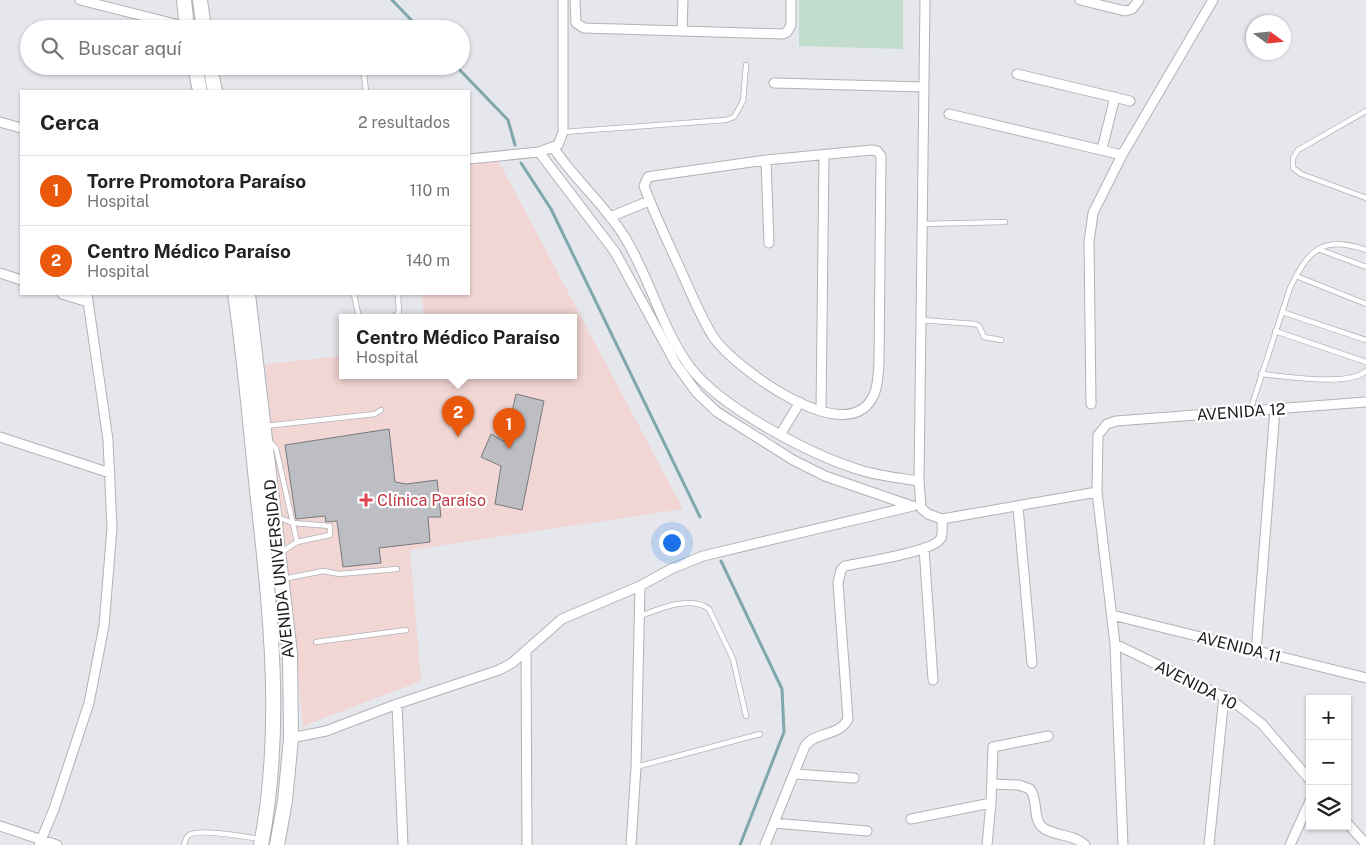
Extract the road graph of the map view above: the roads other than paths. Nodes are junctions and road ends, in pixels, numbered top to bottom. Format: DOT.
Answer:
graph roads {
  1 [pos="80,0"];
  2 [pos="184,0"];
  3 [pos="200,0"];
  4 [pos="563,0"];
  5 [pos="575,0"];
  6 [pos="683,0"];
  7 [pos="792,0"];
  8 [pos="925,0"];
  9 [pos="1080,0"];
  10 [pos="1139,0"];
  11 [pos="1213,0"];
  12 [pos="156,20"];
  13 [pos="186,20"];
  14 [pos="203,20"];
  15 [pos="682,31"];
  16 [pos="746,65"];
  17 [pos="1017,74"];
  18 [pos="197,75"];
  19 [pos="212,75"];
  20 [pos="364,75"];
  21 [pos="774,83"];
  22 [pos="923,87"];
  23 [pos="200,90"];
  24 [pos="216,90"];
  25 [pos="366,90"];
  26 [pos="1115,97"];
  27 [pos="1130,101"];
  28 [pos="1366,111"];
  29 [pos="949,114"];
  30 [pos="0,122"];
  31 [pos="20,128"];
  32 [pos="563,132"];
  33 [pos="553,147"];
  34 [pos="1102,149"];
  35 [pos="539,152"];
  36 [pos="1122,154"];
  37 [pos="824,155"];
  38 [pos="470,158"];
  39 [pos="766,160"];
  40 [pos="1366,198"];
  41 [pos="649,201"];
  42 [pos="610,217"];
  43 [pos="1005,222"];
  44 [pos="922,224"];
  45 [pos="769,243"];
  46 [pos="1318,248"];
  47 [pos="1366,250"];
  48 [pos="1366,267"];
  49 [pos="0,273"];
  50 [pos="1296,276"];
  51 [pos="20,280"];
  52 [pos="68,295"];
  53 [pos="234,295"];
  54 [pos="248,295"];
  55 [pos="354,295"];
  56 [pos="398,295"];
  57 [pos="87,298"];
  58 [pos="1366,304"];
  59 [pos="1282,312"];
  60 [pos="358,314"];
  61 [pos="396,314"];
  62 [pos="921,320"];
  63 [pos="1275,331"];
  64 [pos="1001,340"];
  65 [pos="1366,340"];
  66 [pos="1366,362"];
  67 [pos="1366,371"];
  68 [pos="1261,374"];
  69 [pos="800,402"];
  70 [pos="1366,402"];
  71 [pos="1091,404"];
  72 [pos="1275,409"];
  73 [pos="381,410"];
  74 [pos="821,411"];
  75 [pos="1250,411"];
  76 [pos="264,432"];
  77 [pos="780,435"];
  78 [pos="0,437"];
  79 [pos="110,473"];
  80 [pos="919,481"];
  81 [pos="1097,492"];
  82 [pos="1018,506"];
  83 [pos="917,507"];
  84 [pos="275,516"];
  85 [pos="942,519"];
  86 [pos="293,523"];
  87 [pos="297,542"];
  88 [pos="924,548"];
  89 [pos="279,553"];
  90 [pos="397,569"];
  91 [pos="282,579"];
  92 [pos="640,586"];
  93 [pos="1112,615"];
  94 [pos="639,617"];
  95 [pos="406,630"];
  96 [pos="316,642"];
  97 [pos="1115,644"];
  98 [pos="526,651"];
  99 [pos="1256,652"];
  100 [pos="1032,663"];
  101 [pos="1366,678"];
  102 [pos="933,680"];
  103 [pos="1224,696"];
  104 [pos="397,704"];
  105 [pos="746,716"];
  106 [pos="760,734"];
  107 [pos="1048,736"];
  108 [pos="291,738"];
  109 [pos="636,767"];
  110 [pos="794,774"];
  111 [pos="1306,775"];
  112 [pos="854,778"];
  113 [pos="992,784"];
  114 [pos="992,803"];
  115 [pos="1306,810"];
  116 [pos="911,819"];
  117 [pos="774,823"];
  118 [pos="0,826"];
  119 [pos="1351,827"];
  120 [pos="867,831"];
  121 [pos="41,842"];
  122 [pos="261,842"];
  123 [pos="1366,844"];
  124 [pos="57,845"];
  125 [pos="184,845"];
  126 [pos="277,845"];
  127 [pos="403,845"];
  128 [pos="527,845"];
  129 [pos="631,845"];
  130 [pos="765,845"];
  131 [pos="986,845"];
  132 [pos="1085,845"];
  133 [pos="1123,845"];
  134 [pos="1209,845"];
  135 [pos="1290,845"];
  1 -- 12 [label="street"];
  2 -- 13 [label="street"];
  3 -- 14 [label="street"];
  4 -- 32 [label="street"];
  5 -- 15 [label="street"];
  6 -- 15 [label="street"];
  7 -- 15 [label="street"];
  8 -- 22 [label="street"];
  9 -- 10 [label="street"];
  11 -- 36 [label="street"];
  16 -- 32 [label="lane"];
  17 -- 26 [label="street"];
  18 -- 23 [label="street"];
  19 -- 24 [label="street"];
  20 -- 25 [label="lane"];
  21 -- 22 [label="street"];
  22 -- 44 [label="street"];
  26 -- 27 [label="street"];
  26 -- 34 [label="street"];
  28 -- 40 [label="lane"];
  29 -- 34 [label="street"];
  30 -- 31 [label="street"];
  32 -- 33 [label="street"];
  33 -- 35 [label="street"];
  33 -- 42 [label="street"];
  34 -- 36 [label="street"];
  35 -- 38 [label="street"];
  35 -- 83 [label="street"];
  36 -- 71 [label="street"];
  37 -- 39 [label="street"];
  37 -- 74 [label="street"];
  37 -- 74 [label="street"];
  39 -- 41 [label="street"];
  39 -- 45 [label="street"];
  41 -- 42 [label="street"];
  41 -- 69 [label="street"];
  42 -- 77 [label="street"];
  43 -- 44 [label="lane"];
  44 -- 62 [label="street"];
  46 -- 47 [label="lane"];
  46 -- 48 [label="lane"];
  46 -- 50 [label="lane"];
  49 -- 51 [label="street"];
  50 -- 58 [label="lane"];
  50 -- 59 [label="lane"];
  52 -- 57 [label="street"];
  53 -- 122 [label="street, AVENIDA UNIVERSIDAD"];
  54 -- 76 [label="street, AVENIDA UNIVERSIDAD"];
  55 -- 60 [label="lane"];
  56 -- 61 [label="lane"];
  57 -- 79 [label="street"];
  59 -- 63 [label="lane"];
  59 -- 65 [label="lane"];
  62 -- 64 [label="lane"];
  62 -- 80 [label="street"];
  63 -- 66 [label="lane"];
  63 -- 68 [label="lane"];
  67 -- 68 [label="lane"];
  68 -- 75 [label="lane"];
  69 -- 74 [label="street"];
  69 -- 77 [label="street"];
  70 -- 72 [label="street, AVENIDA 12"];
  72 -- 75 [label="street, AVENIDA 12"];
  72 -- 99 [label="street"];
  73 -- 76 [label="lane"];
  75 -- 81 [label="street, AVENIDA 12"];
  76 -- 84 [label="street, AVENIDA UNIVERSIDAD"];
  76 -- 86 [label="lane"];
  77 -- 80 [label="street"];
  78 -- 79 [label="street"];
  79 -- 121 [label="street"];
  80 -- 83 [label="street"];
  81 -- 82 [label="street"];
  81 -- 93 [label="street"];
  82 -- 85 [label="street"];
  82 -- 100 [label="street"];
  83 -- 85 [label="street"];
  83 -- 92 [label="street"];
  84 -- 86 [label="lane"];
  84 -- 89 [label="street, AVENIDA UNIVERSIDAD"];
  85 -- 88 [label="street"];
  86 -- 87 [label="lane"];
  86 -- 87 [label="lane"];
  87 -- 89 [label="lane"];
  88 -- 102 [label="street"];
  88 -- 110 [label="street"];
  89 -- 91 [label="street, AVENIDA UNIVERSIDAD"];
  90 -- 91 [label="lane"];
  91 -- 108 [label="street, AVENIDA UNIVERSIDAD"];
  92 -- 94 [label="street"];
  92 -- 98 [label="street"];
  93 -- 97 [label="street"];
  93 -- 99 [label="street, AVENIDA 11"];
  94 -- 105 [label="lane"];
  94 -- 109 [label="street"];
  95 -- 96 [label="lane"];
  97 -- 103 [label="street, AVENIDA 10"];
  97 -- 133 [label="street"];
  98 -- 104 [label="street"];
  98 -- 128 [label="street"];
  99 -- 101 [label="street, AVENIDA 11"];
  103 -- 111 [label="street, AVENIDA 10"];
  103 -- 134 [label="street"];
  104 -- 108 [label="street"];
  104 -- 127 [label="street"];
  106 -- 109 [label="lane"];
  107 -- 113 [label="street"];
  108 -- 126 [label="street, AVENIDA UNIVERSIDAD"];
  109 -- 129 [label="street"];
  110 -- 112 [label="street"];
  110 -- 117 [label="street"];
  113 -- 114 [label="street"];
  113 -- 132 [label="street"];
  114 -- 116 [label="street"];
  114 -- 131 [label="street"];
  115 -- 135 [label="street"];
  117 -- 120 [label="street"];
  117 -- 130 [label="street"];
  118 -- 121 [label="street"];
  119 -- 123 [label="street"];
  121 -- 124 [label="street"];
  122 -- 125 [label="lane"];
}
